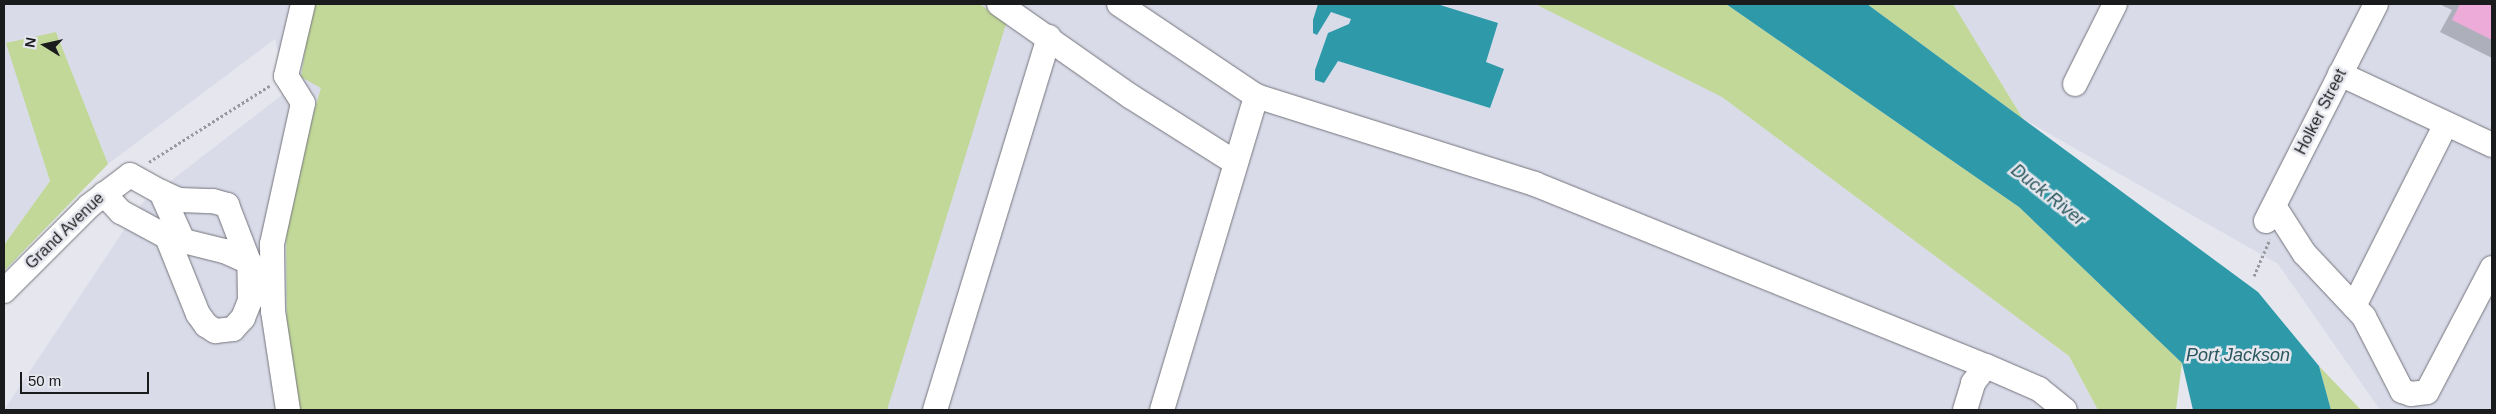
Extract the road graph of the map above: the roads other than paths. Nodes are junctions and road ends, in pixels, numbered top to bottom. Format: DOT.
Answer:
graph roads {
  1 [pos="303,4"];
  2 [pos="999,4"];
  3 [pos="1118,4"];
  4 [pos="2115,4"];
  5 [pos="2376,4"];
  6 [pos="1049,37"];
  7 [pos="2340,74"];
  8 [pos="2074,84"];
  9 [pos="1256,96"];
  10 [pos="2446,124"];
  11 [pos="2492,145"];
  12 [pos="1236,163"];
  13 [pos="161,192"];
  14 [pos="104,194"];
  15 [pos="175,239"];
  16 [pos="249,262"];
  17 [pos="2492,268"];
  18 [pos="4,290"];
  19 [pos="2354,306"];
  20 [pos="1980,374"];
  21 [pos="288,410"];
  22 [pos="935,410"];
  23 [pos="1162,410"];
  24 [pos="1965,410"];
  25 [pos="2065,410"];
  1 -- 21 [label="street"];
  2 -- 6 [label="street"];
  3 -- 9 [label="street"];
  4 -- 8 [label="street"];
  5 -- 7 [label="street, Holker Street"];
  6 -- 12 [label="street"];
  6 -- 22 [label="street"];
  7 -- 10 [label="street"];
  7 -- 19 [label="street, Holker Street"];
  9 -- 12 [label="street"];
  9 -- 20 [label="street"];
  10 -- 11 [label="street"];
  10 -- 19 [label="street"];
  12 -- 23 [label="street"];
  13 -- 14 [label="street, Grand Avenue"];
  13 -- 15 [label="street"];
  13 -- 16 [label="street"];
  14 -- 15 [label="street"];
  14 -- 18 [label="street, Grand Avenue"];
  15 -- 16 [label="street"];
  15 -- 16 [label="street"];
  17 -- 19 [label="street"];
  20 -- 24 [label="street"];
  20 -- 25 [label="street"];
}
